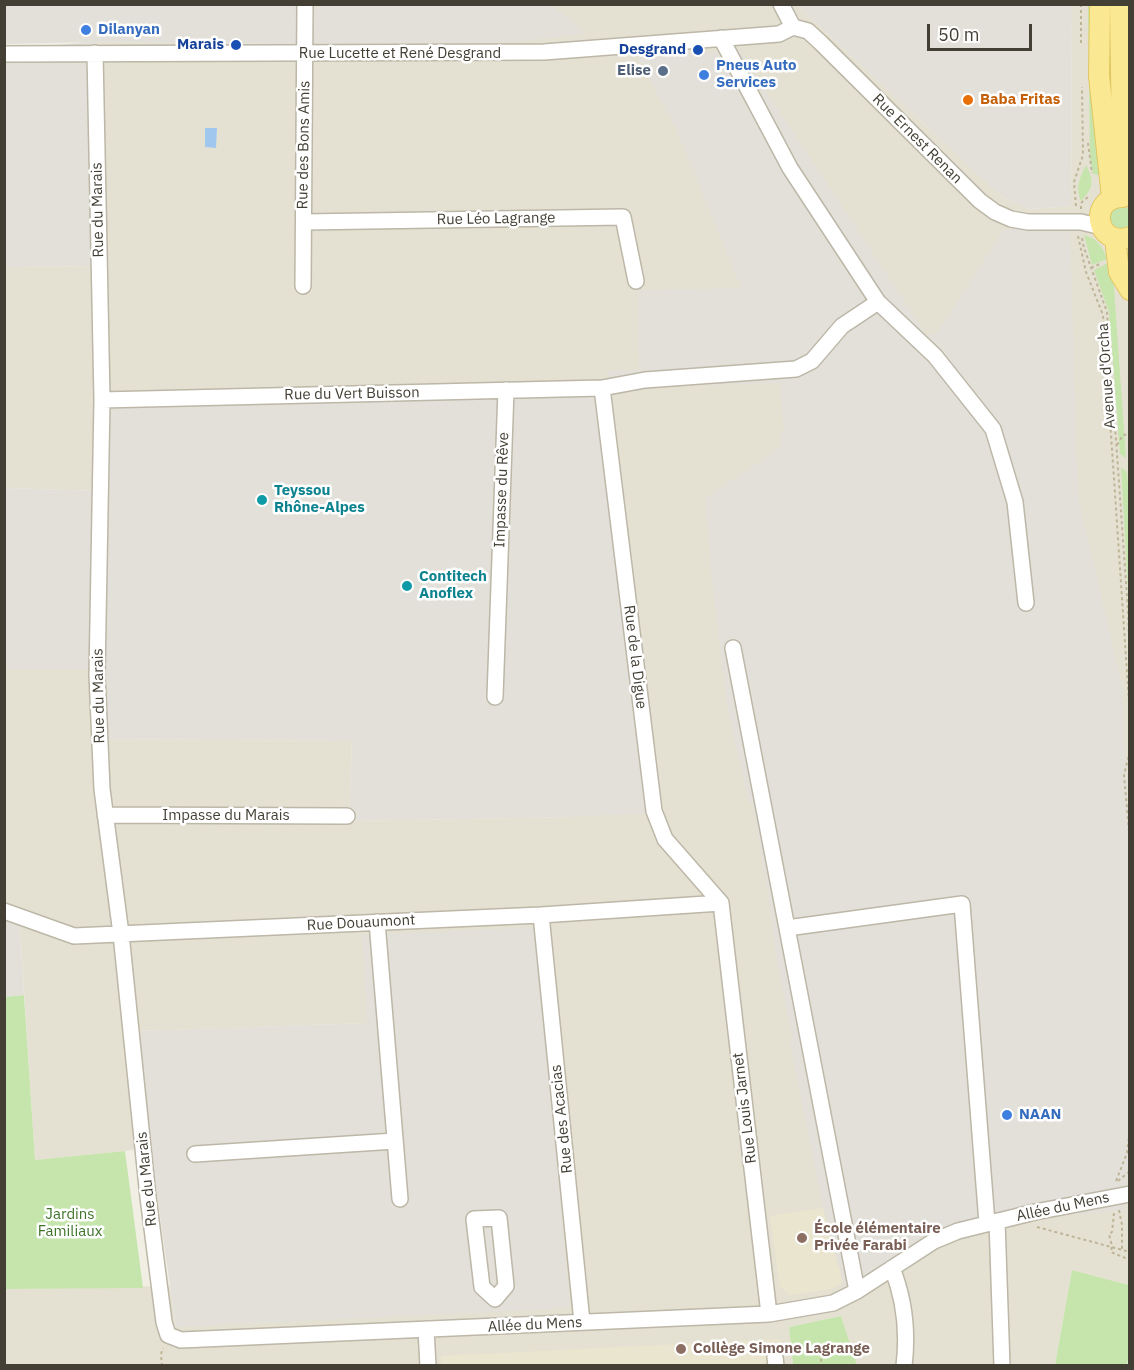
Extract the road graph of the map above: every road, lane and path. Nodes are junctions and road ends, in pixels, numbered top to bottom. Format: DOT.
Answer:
graph roads {
  1 [pos="305,4"];
  2 [pos="781,4"];
  3 [pos="1081,4"];
  4 [pos="1100,4"];
  5 [pos="1120,4"];
  6 [pos="793,27"];
  7 [pos="721,38"];
  8 [pos="1081,51"];
  9 [pos="95,53"];
  10 [pos="4,54"];
  11 [pos="305,54"];
  12 [pos="1082,86"];
  13 [pos="1116,215"];
  14 [pos="303,222"];
  15 [pos="1078,222"];
  16 [pos="636,281"];
  17 [pos="303,286"];
  18 [pos="1130,290"];
  19 [pos="878,302"];
  20 [pos="602,388"];
  21 [pos="506,390"];
  22 [pos="102,400"];
  23 [pos="1130,434"];
  24 [pos="1117,444"];
  25 [pos="1026,603"];
  26 [pos="733,648"];
  27 [pos="1130,665"];
  28 [pos="495,697"];
  29 [pos="1130,717"];
  30 [pos="1130,751"];
  31 [pos="105,815"];
  32 [pos="347,816"];
  33 [pos="1130,842"];
  34 [pos="720,903"];
  35 [pos="4,911"];
  36 [pos="541,915"];
  37 [pos="377,922"];
  38 [pos="787,928"];
  39 [pos="121,934"];
  40 [pos="395,1141"];
  41 [pos="195,1154"];
  42 [pos="1130,1171"];
  43 [pos="1130,1194"];
  44 [pos="1112,1197"];
  45 [pos="400,1199"];
  46 [pos="992,1222"];
  47 [pos="1029,1225"];
  48 [pos="1112,1246"];
  49 [pos="1130,1252"];
  50 [pos="1130,1260"];
  51 [pos="892,1268"];
  52 [pos="857,1292"];
  53 [pos="495,1299"];
  54 [pos="769,1314"];
  55 [pos="582,1322"];
  56 [pos="496,1327"];
  57 [pos="426,1329"];
  58 [pos="168,1335"];
  59 [pos="820,1353"];
  60 [pos="428,1365"];
  61 [pos="822,1365"];
  62 [pos="904,1365"];
  63 [pos="1002,1365"];
  1 -- 11 [label="street, Rue des Bons Amis"];
  2 -- 6 [label="street"];
  3 -- 8 [label="path"];
  4 -- 13 [label="main road"];
  5 -- 13 [label="main road"];
  6 -- 7 [label="street, Rue Lucette et René Desgrand"];
  6 -- 15 [label="street, Rue Ernest Renan"];
  7 -- 11 [label="street, Rue Lucette et René Desgrand"];
  7 -- 19 [label="street"];
  9 -- 10 [label="street, Rue Lucette et René Desgrand"];
  9 -- 11 [label="street, Rue Lucette et René Desgrand"];
  9 -- 22 [label="street, Rue du Marais"];
  11 -- 14 [label="street, Rue des Bons Amis"];
  12 -- 15 [label="path, Avenue d'Orcha"];
  13 -- 15 [label="street, Rue Ernest Renan"];
  13 -- 18 [label="main road"];
  14 -- 16 [label="street, Rue Léo Lagrange"];
  14 -- 17 [label="street, Rue des Bons Amis"];
  15 -- 24 [label="path"];
  15 -- 29 [label="path, Avenue d'Orcha"];
  19 -- 20 [label="street, Rue du Vert Buisson"];
  19 -- 25 [label="street"];
  20 -- 21 [label="street, Rue du Vert Buisson"];
  20 -- 34 [label="street, Rue de la Digue"];
  21 -- 22 [label="street, Rue du Vert Buisson"];
  21 -- 28 [label="street, Impasse du Rêve"];
  22 -- 31 [label="street, Rue du Marais"];
  23 -- 24 [label="path"];
  24 -- 27 [label="path"];
  26 -- 38 [label="street"];
  30 -- 33 [label="path"];
  31 -- 32 [label="street, Impasse du Marais"];
  31 -- 39 [label="street, Rue du Marais"];
  34 -- 36 [label="street, Rue Douaumont"];
  34 -- 54 [label="street, Rue Louis Jarnet"];
  35 -- 39 [label="street, Rue Douaumont"];
  36 -- 37 [label="street, Rue Douaumont"];
  36 -- 55 [label="street, Rue des Acacias"];
  37 -- 39 [label="street, Rue Douaumont"];
  37 -- 40 [label="street"];
  38 -- 46 [label="street"];
  38 -- 52 [label="street"];
  39 -- 58 [label="street, Rue du Marais"];
  40 -- 41 [label="street"];
  40 -- 45 [label="street"];
  42 -- 44 [label="path"];
  43 -- 44 [label="street, Allée du Mens"];
  44 -- 46 [label="street, Allée du Mens"];
  44 -- 48 [label="path"];
  46 -- 51 [label="street, Allée du Mens"];
  46 -- 63 [label="street, Allée du Mens"];
  47 -- 48 [label="path, Allée du Mens"];
  48 -- 49 [label="path, Allée du Mens"];
  48 -- 50 [label="path"];
  51 -- 52 [label="street, Allée du Mens"];
  51 -- 62 [label="street"];
  52 -- 54 [label="street, Allée du Mens"];
  53 -- 53 [label="street"];
  53 -- 56 [label="street"];
  54 -- 55 [label="street, Allée du Mens"];
  55 -- 56 [label="street, Allée du Mens"];
  56 -- 57 [label="street, Allée du Mens"];
  57 -- 58 [label="street, Allée du Mens"];
  57 -- 60 [label="street"];
  59 -- 61 [label="path"];
}
